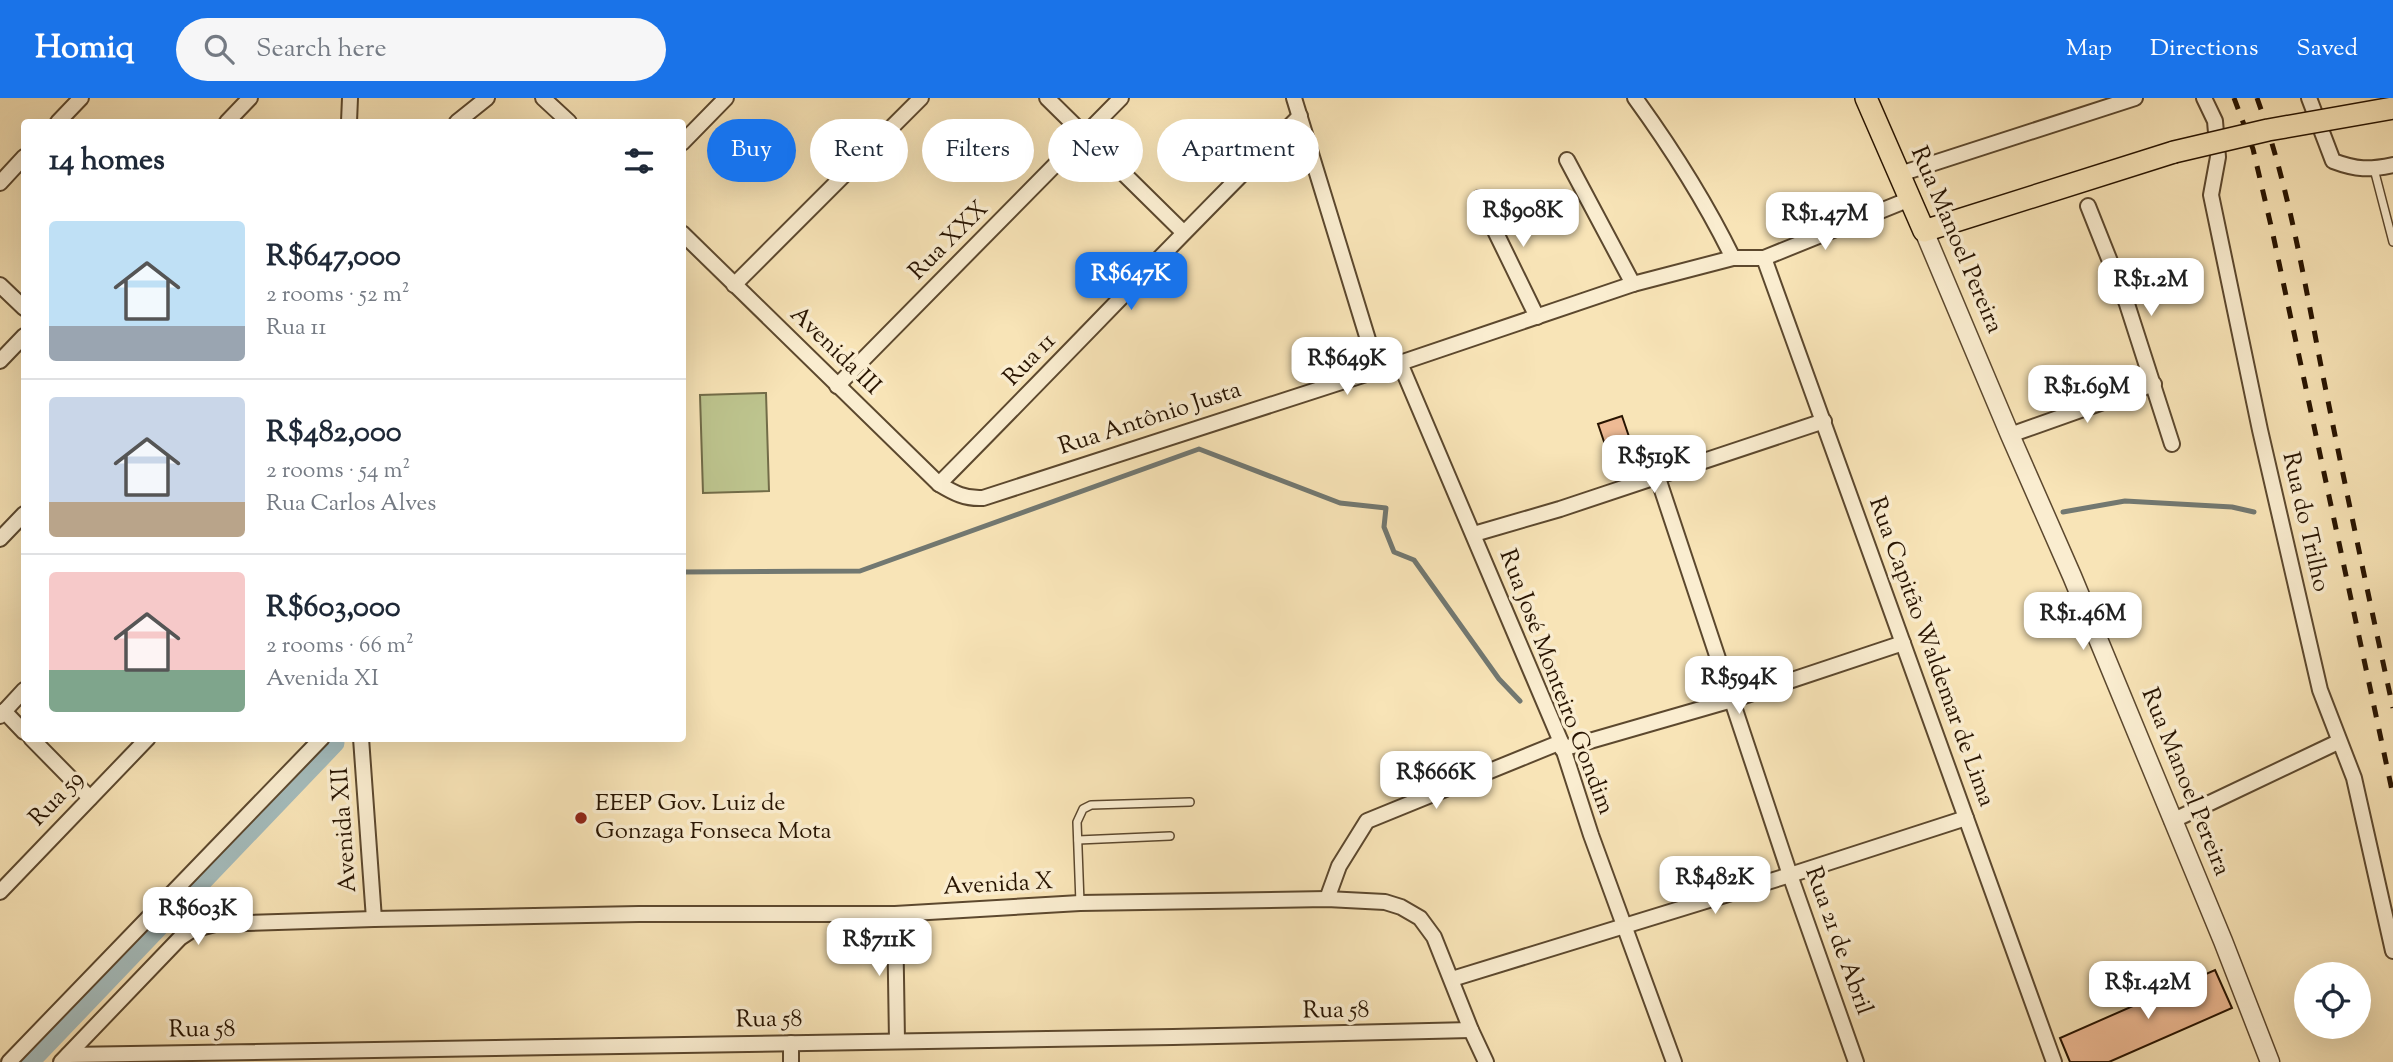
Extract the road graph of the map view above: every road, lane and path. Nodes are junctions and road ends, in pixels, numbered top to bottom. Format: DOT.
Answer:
graph roads {
  1 [pos="82,98"];
  2 [pos="250,98"];
  3 [pos="350,98"];
  4 [pos="487,98"];
  5 [pos="543,98"];
  6 [pos="726,98"];
  7 [pos="921,98"];
  8 [pos="1047,98"];
  9 [pos="1121,98"];
  10 [pos="1294,98"];
  11 [pos="1635,98"];
  12 [pos="1866,98"];
  13 [pos="2135,98"];
  14 [pos="2204,98"];
  15 [pos="2309,98"];
  16 [pos="2393,108"];
  17 [pos="1300,116"];
  18 [pos="61,119"];
  19 [pos="230,119"];
  20 [pos="349,119"];
  21 [pos="461,119"];
  22 [pos="566,119"];
  23 [pos="1067,119"];
  24 [pos="1101,119"];
  25 [pos="686,139"];
  26 [pos="21,160"];
  27 [pos="1567,160"];
  28 [pos="2393,165"];
  29 [pos="2374,169"];
  30 [pos="1048,173"];
  31 [pos="1900,174"];
  32 [pos="1131,182"];
  33 [pos="0,183"];
  34 [pos="1479,198"];
  35 [pos="1910,199"];
  36 [pos="2088,206"];
  37 [pos="1924,231"];
  38 [pos="1183,232"];
  39 [pos="686,237"];
  40 [pos="2393,242"];
  41 [pos="1733,258"];
  42 [pos="1764,258"];
  43 [pos="1633,284"];
  44 [pos="0,285"];
  45 [pos="734,285"];
  46 [pos="21,306"];
  47 [pos="1537,317"];
  48 [pos="21,339"];
  49 [pos="0,361"];
  50 [pos="1400,363"];
  51 [pos="1377,369"];
  52 [pos="2154,384"];
  53 [pos="838,386"];
  54 [pos="1824,421"];
  55 [pos="2010,435"];
  56 [pos="2172,444"];
  57 [pos="1657,475"];
  58 [pos="939,484"];
  59 [pos="961,496"];
  60 [pos="21,517"];
  61 [pos="1474,534"];
  62 [pos="0,539"];
  63 [pos="1903,643"];
  64 [pos="21,693"];
  65 [pos="1732,700"];
  66 [pos="2,713"];
  67 [pos="21,729"];
  68 [pos="35,742"];
  69 [pos="144,742"];
  70 [pos="318,742"];
  71 [pos="361,742"];
  72 [pos="2338,742"];
  73 [pos="1562,746"];
  74 [pos="90,798"];
  75 [pos="1190,802"];
  76 [pos="1966,818"];
  77 [pos="2172,821"];
  78 [pos="1170,836"];
  79 [pos="1078,839"];
  80 [pos="1790,875"];
  81 [pos="0,892"];
  82 [pos="1327,899"];
  83 [pos="1080,903"];
  84 [pos="895,914"];
  85 [pos="374,919"];
  86 [pos="1625,926"];
  87 [pos="2393,951"];
  88 [pos="1452,979"];
  89 [pos="1471,1030"];
  90 [pos="897,1041"];
  91 [pos="791,1043"];
  92 [pos="64,1058"];
  93 [pos="9,1062"];
  94 [pos="791,1062"];
  95 [pos="1486,1062"];
  96 [pos="1674,1062"];
  97 [pos="1856,1062"];
  98 [pos="2054,1062"];
  99 [pos="2270,1062"];
  1 -- 18 [label="street"];
  2 -- 19 [label="street"];
  3 -- 20 [label="street"];
  4 -- 21 [label="street"];
  5 -- 22 [label="street"];
  6 -- 25 [label="street"];
  7 -- 45 [label="street"];
  8 -- 23 [label="street"];
  9 -- 24 [label="street, Rua XXX"];
  10 -- 17 [label="street"];
  11 -- 41 [label="street"];
  12 -- 31 [label="main road, Rua Manoel Pereira"];
  13 -- 31 [label="street"];
  14 -- 72 [label="street, Rua do Trilho"];
  15 -- 29 [label="street"];
  16 -- 37 [label="main road, bridge"];
  17 -- 38 [label="street, Rua 11"];
  17 -- 51 [label="street"];
  26 -- 33 [label="street"];
  27 -- 43 [label="street"];
  28 -- 29 [label="street"];
  29 -- 40 [label="lane"];
  30 -- 53 [label="street, Rua XXX"];
  31 -- 35 [label="main road, Rua Manoel Pereira"];
  32 -- 38 [label="street"];
  34 -- 47 [label="street"];
  35 -- 37 [label="main road, Rua Manoel Pereira"];
  35 -- 42 [label="street, Rua Antônio Justa"];
  36 -- 52 [label="street"];
  37 -- 55 [label="street, Rua Manoel Pereira"];
  38 -- 58 [label="street, Rua 11"];
  39 -- 45 [label="street, Avenida III"];
  41 -- 42 [label="street, Rua Antônio Justa"];
  41 -- 43 [label="street, Rua Antônio Justa"];
  42 -- 54 [label="street, Rua Capitão Waldemar de Lima"];
  43 -- 47 [label="street, Rua Antônio Justa"];
  44 -- 46 [label="street"];
  45 -- 53 [label="street, Avenida III"];
  47 -- 50 [label="street, Rua Antônio Justa"];
  48 -- 49 [label="street"];
  50 -- 51 [label="street, Rua Antônio Justa"];
  50 -- 61 [label="street, Rua José Monteiro Gondim"];
  51 -- 59 [label="street, Rua Antônio Justa"];
  52 -- 55 [label="street"];
  52 -- 56 [label="street"];
  53 -- 58 [label="street, Avenida III"];
  54 -- 57 [label="street"];
  54 -- 63 [label="street, Rua Capitão Waldemar de Lima"];
  55 -- 77 [label="street, Rua Manoel Pereira"];
  57 -- 61 [label="street"];
  57 -- 65 [label="street, Rua 21 de Abril"];
  58 -- 59 [label="street, Avenida III"];
  60 -- 62 [label="street"];
  61 -- 73 [label="street, Rua José Monteiro Gondim"];
  63 -- 65 [label="street"];
  63 -- 76 [label="street, Rua Capitão Waldemar de Lima"];
  64 -- 66 [label="street"];
  65 -- 73 [label="street"];
  65 -- 80 [label="street, Rua 21 de Abril"];
  66 -- 67 [label="street"];
  68 -- 74 [label="street"];
  69 -- 74 [label="street, Rua 59"];
  70 -- 93 [label="street"];
  71 -- 85 [label="street, Avenida XII"];
  72 -- 77 [label="street"];
  72 -- 87 [label="street, Rua do Trilho"];
  73 -- 82 [label="street"];
  73 -- 86 [label="street, Rua José Monteiro Gondim"];
  74 -- 81 [label="street, Rua 59"];
  75 -- 79 [label="lane"];
  76 -- 80 [label="street"];
  76 -- 98 [label="street, Rua Capitão Waldemar de Lima"];
  77 -- 99 [label="street, Rua Manoel Pereira"];
  78 -- 79 [label="lane"];
  79 -- 83 [label="lane"];
  80 -- 86 [label="street"];
  80 -- 97 [label="street, Rua 21 de Abril"];
  82 -- 83 [label="street, Avenida X"];
  82 -- 88 [label="street, Avenida X"];
  83 -- 84 [label="street, Avenida X"];
  84 -- 85 [label="street, Avenida X"];
  84 -- 90 [label="street"];
  85 -- 92 [label="street, Avenida X"];
  86 -- 88 [label="street"];
  86 -- 96 [label="street, Rua José Monteiro Gondim"];
  88 -- 89 [label="street, Avenida X"];
  89 -- 90 [label="street, Rua 58"];
  89 -- 95 [label="street, Avenida X"];
  90 -- 91 [label="street, Rua 58"];
  91 -- 92 [label="street, Rua 58"];
  91 -- 94 [label="street"];
}
